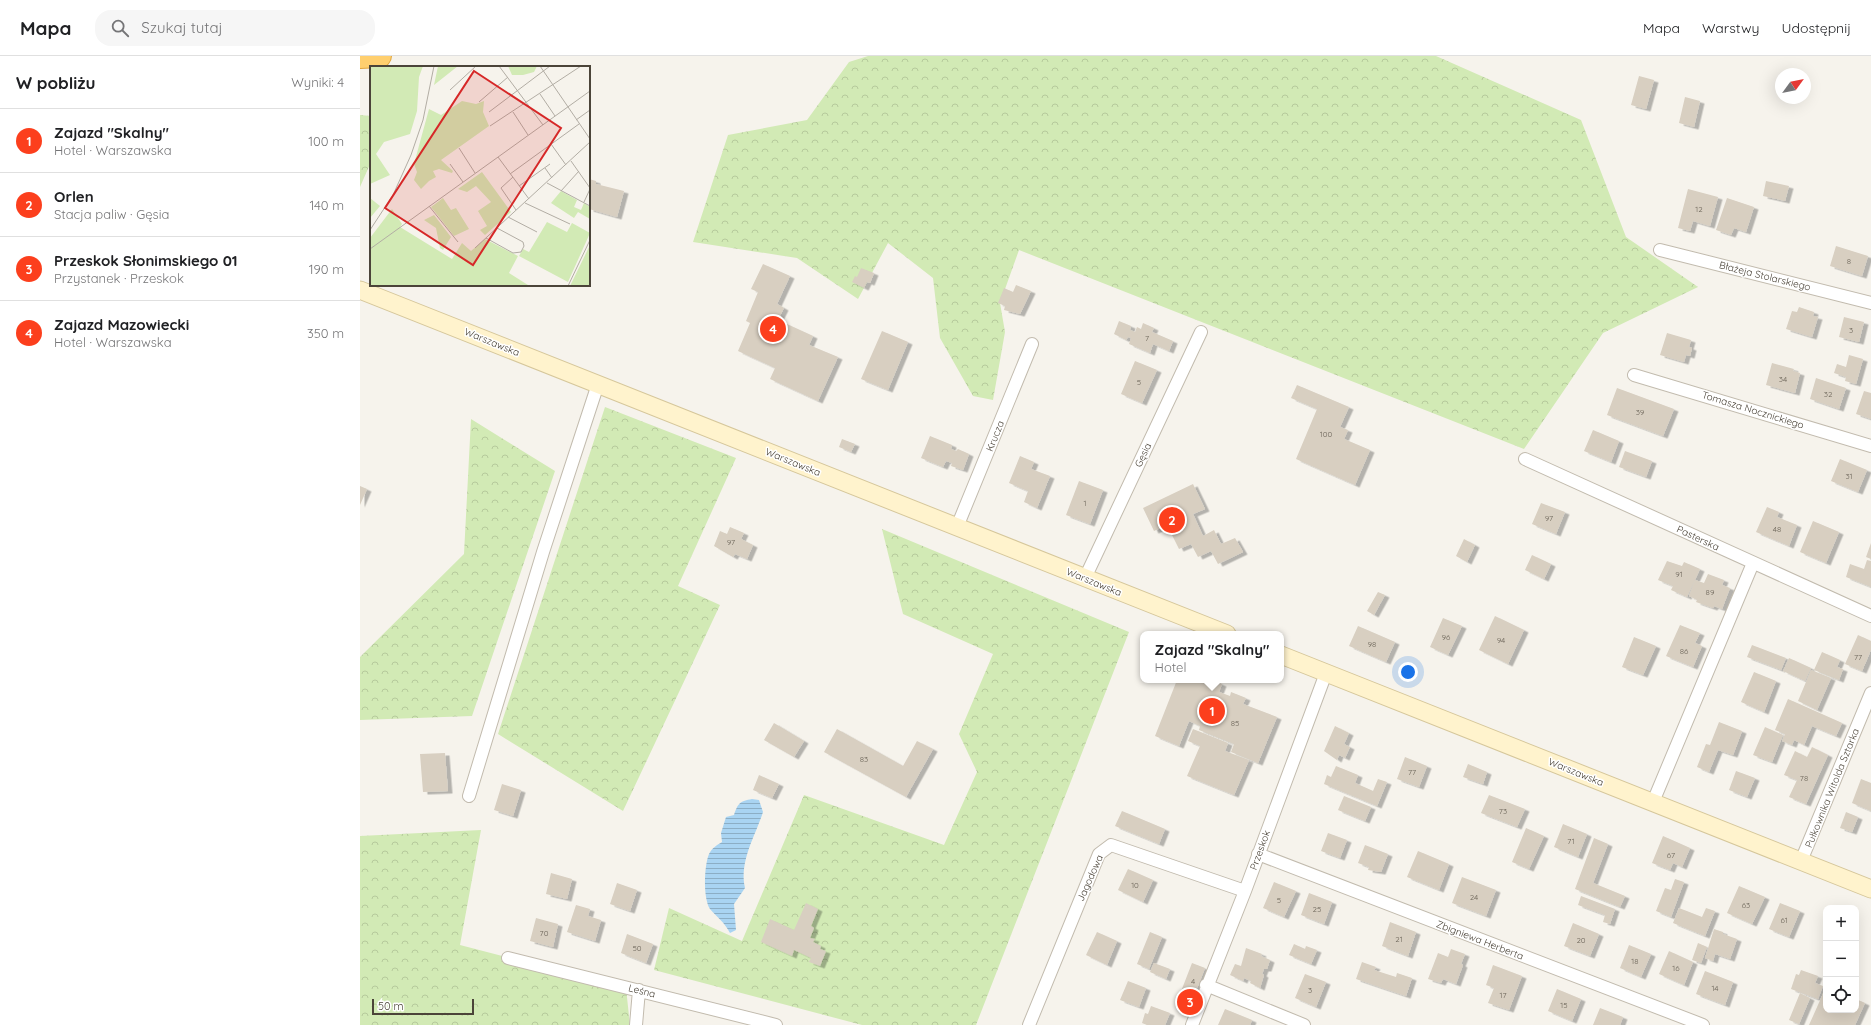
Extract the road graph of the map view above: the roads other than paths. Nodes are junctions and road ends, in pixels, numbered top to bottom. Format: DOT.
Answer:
graph roads {
  1 [pos="380,56"];
  2 [pos="360,57"];
  3 [pos="1660,250"];
  4 [pos="360,290"];
  5 [pos="1871,303"];
  6 [pos="1201,332"];
  7 [pos="1032,344"];
  8 [pos="1634,375"];
  9 [pos="598,384"];
  10 [pos="1871,446"];
  11 [pos="1525,459"];
  12 [pos="957,527"];
  13 [pos="1753,563"];
  14 [pos="1085,578"];
  15 [pos="1871,616"];
  16 [pos="1219,631"];
  17 [pos="1284,656"];
  18 [pos="1326,673"];
  19 [pos="1871,693"];
  20 [pos="469,796"];
  21 [pos="1653,802"];
  22 [pos="1258,854"];
  23 [pos="1802,861"];
  24 [pos="1871,889"];
  25 [pos="1245,891"];
  26 [pos="508,958"];
  27 [pos="1206,985"];
  28 [pos="638,990"];
  29 [pos="1698,1024"];
  30 [pos="636,1025"];
  31 [pos="774,1025"];
  32 [pos="1029,1025"];
  33 [pos="1192,1025"];
  34 [pos="1304,1025"];
  1 -- 2 [label="highway"];
  3 -- 5 [label="street, Błażeja Stolarskiego"];
  4 -- 9 [label="street, Warszawska"];
  6 -- 14 [label="street, Gęsia"];
  7 -- 12 [label="street, Krucza"];
  8 -- 10 [label="street, Tomasza Nocznickiego"];
  9 -- 12 [label="street, Warszawska"];
  9 -- 20 [label="street"];
  11 -- 13 [label="street, Pasterska"];
  12 -- 14 [label="street, Warszawska"];
  13 -- 15 [label="street, Pasterska"];
  13 -- 21 [label="street"];
  14 -- 16 [label="street, Warszawska"];
  17 -- 18 [label="street, Warszawska"];
  18 -- 21 [label="street, Warszawska"];
  18 -- 22 [label="street, Przeskok"];
  19 -- 23 [label="street, Pułkownika Witolda Sztarka"];
  21 -- 23 [label="street, Warszawska"];
  22 -- 25 [label="street, Przeskok"];
  22 -- 29 [label="street, Zbigniewa Herberta"];
  23 -- 24 [label="street, Warszawska"];
  25 -- 27 [label="street, Przeskok"];
  25 -- 32 [label="street, Jagodowa"];
  26 -- 28 [label="street, Leśna"];
  27 -- 33 [label="street, Przeskok"];
  27 -- 34 [label="street"];
  28 -- 30 [label="street"];
  28 -- 31 [label="street, Leśna"];
}
